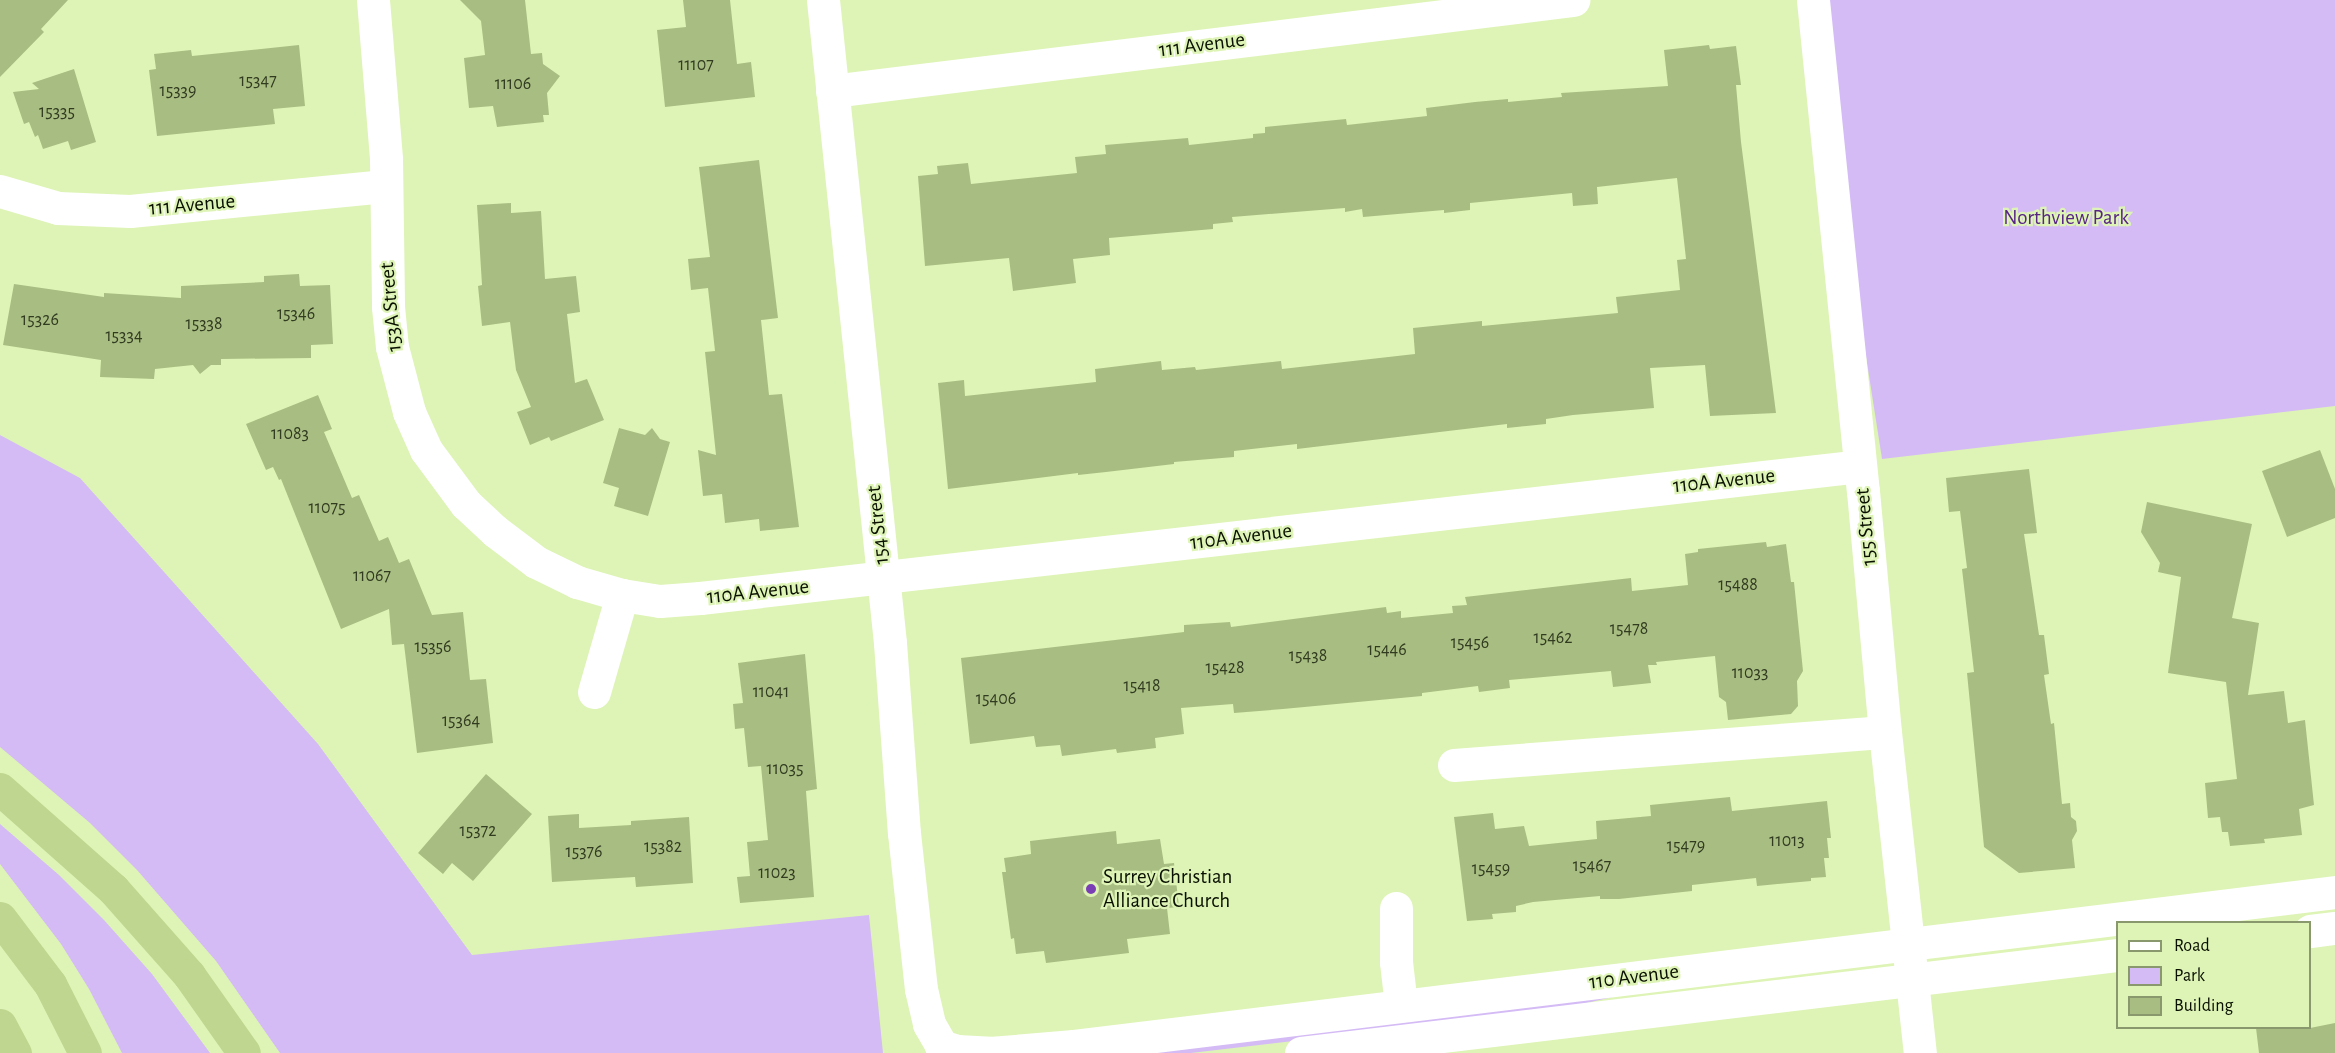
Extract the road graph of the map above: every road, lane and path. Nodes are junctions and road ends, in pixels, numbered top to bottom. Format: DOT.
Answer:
graph roads {
  1 [pos="373,0"];
  2 [pos="823,0"];
  3 [pos="1573,0"];
  4 [pos="1813,0"];
  5 [pos="832,91"];
  6 [pos="385,186"];
  7 [pos="0,190"];
  8 [pos="1860,466"];
  9 [pos="536,562"];
  10 [pos="883,578"];
  11 [pos="622,596"];
  12 [pos="594,692"];
  13 [pos="1885,732"];
  14 [pos="1454,765"];
  15 [pos="0,789"];
  16 [pos="2335,892"];
  17 [pos="1396,908"];
  18 [pos="0,918"];
  19 [pos="2335,928"];
  20 [pos="2311,932"];
  21 [pos="1908,944"];
  22 [pos="2116,955"];
  23 [pos="1912,980"];
  24 [pos="1401,1005"];
  25 [pos="0,1025"];
  26 [pos="944,1050"];
  27 [pos="15,1053"];
  28 [pos="85,1053"];
  29 [pos="244,1053"];
  30 [pos="1301,1053"];
  31 [pos="1920,1053"];
  1 -- 6 [label="street, 153A Street"];
  2 -- 5 [label="street, 154 Street"];
  3 -- 5 [label="street, 111 Avenue"];
  4 -- 8 [label="street, 155 Street"];
  5 -- 10 [label="street, 154 Street"];
  6 -- 7 [label="street, 111 Avenue"];
  6 -- 9 [label="street, 153A Street"];
  8 -- 10 [label="street, 110A Avenue"];
  8 -- 13 [label="street, 155 Street"];
  9 -- 11 [label="street, 110A Avenue"];
  10 -- 11 [label="street, 110A Avenue"];
  10 -- 26 [label="street, 154 Street"];
  11 -- 12 [label="street"];
  13 -- 14 [label="street"];
  13 -- 21 [label="street, 155 Street"];
  15 -- 29 [label="highway"];
  16 -- 21 [label="street, 110 Avenue"];
  17 -- 24 [label="street"];
  18 -- 28 [label="highway"];
  19 -- 20 [label="street"];
  21 -- 23 [label="street, 155 Street"];
  21 -- 24 [label="street, 110 Avenue"];
  22 -- 23 [label="street, 110 Avenue"];
  23 -- 30 [label="street, 110 Avenue"];
  23 -- 31 [label="street, 155 Street"];
  24 -- 26 [label="street, 110 Avenue"];
  25 -- 27 [label="highway"];
}
